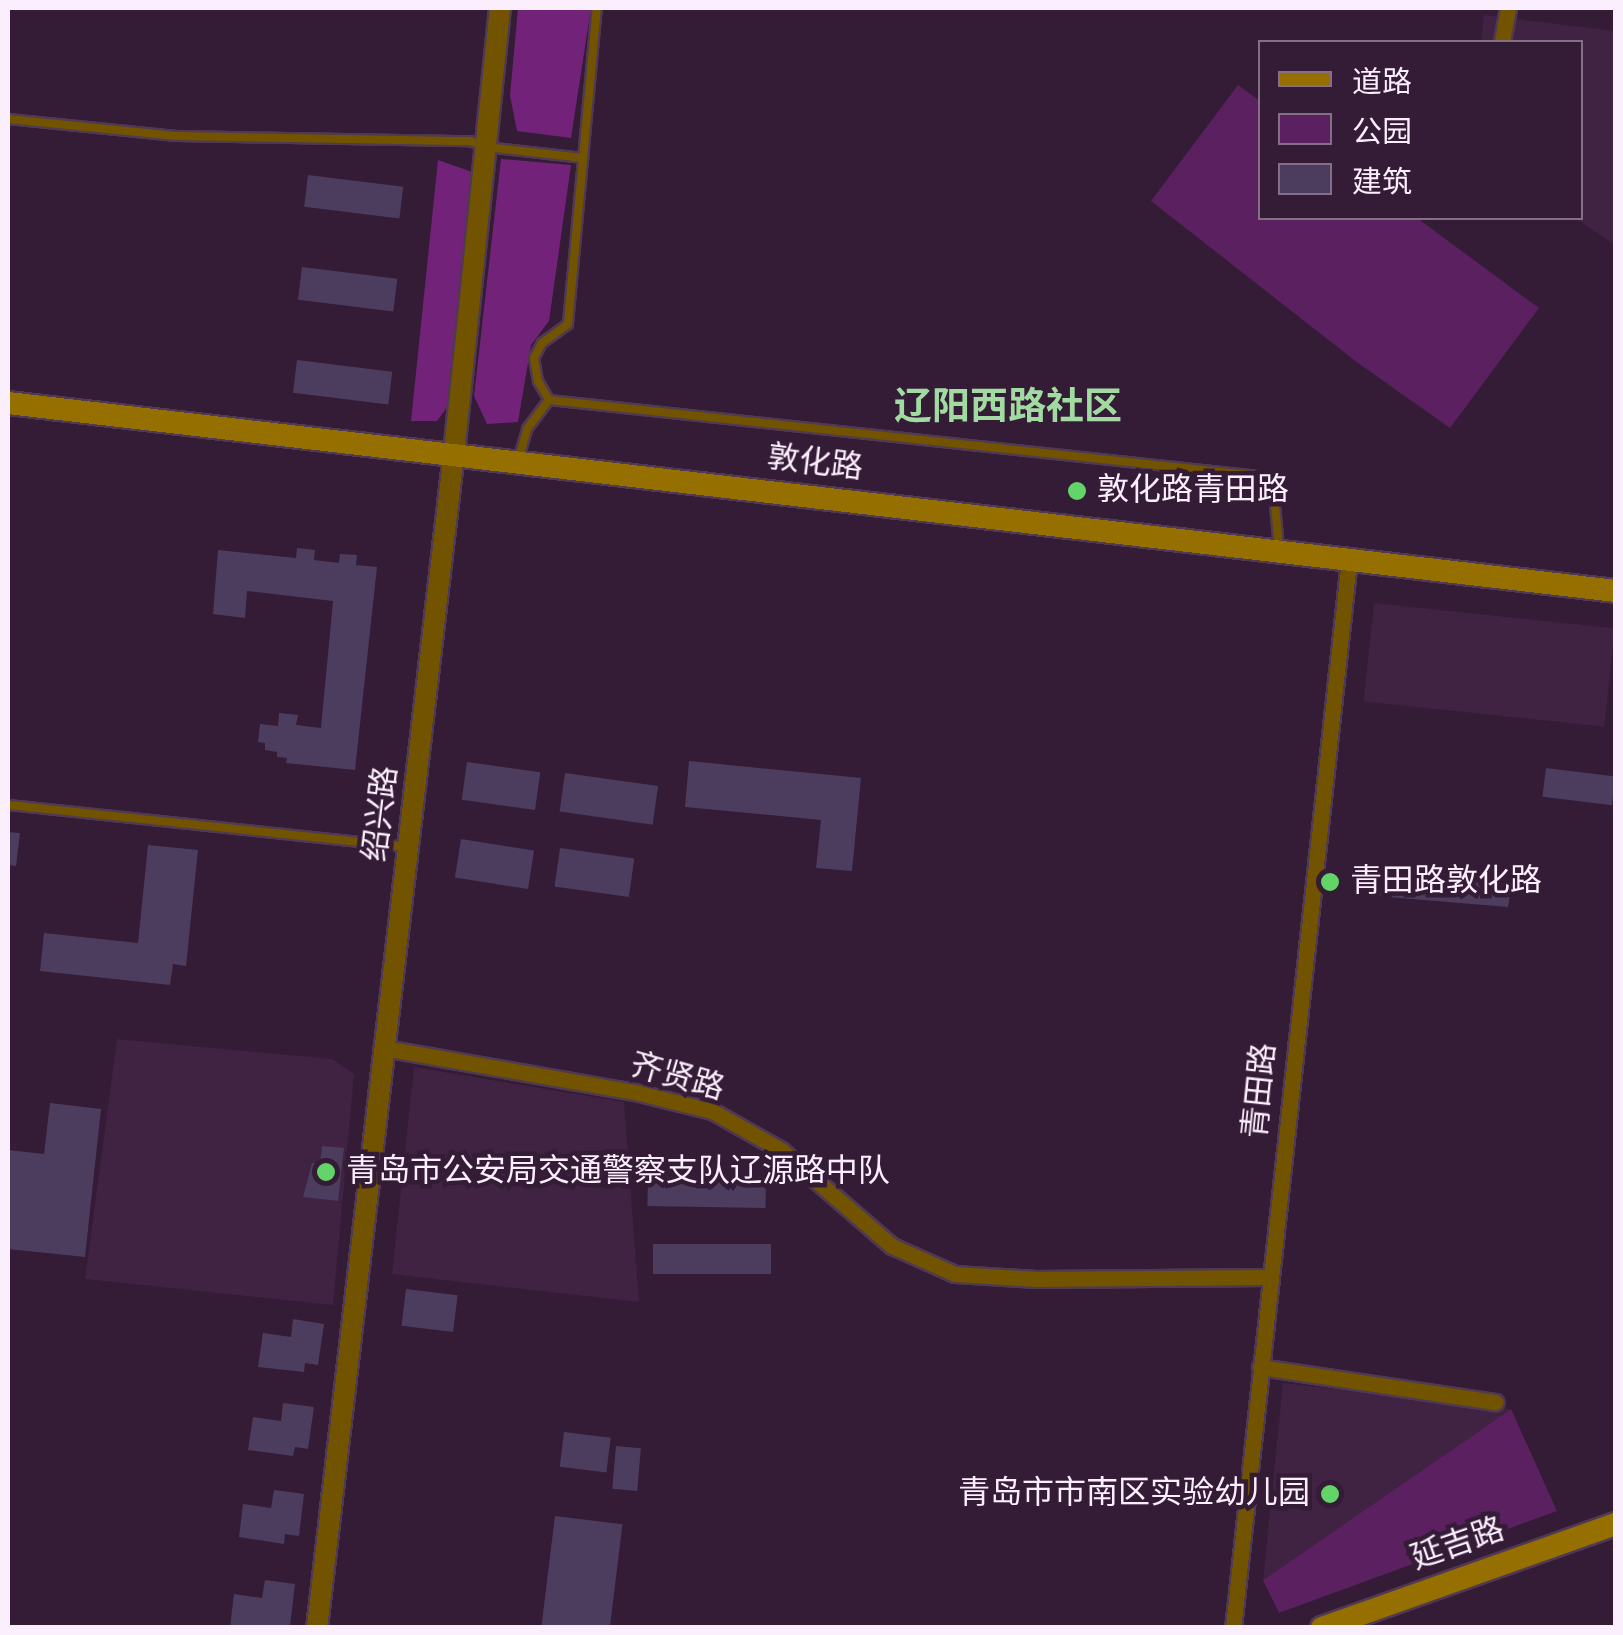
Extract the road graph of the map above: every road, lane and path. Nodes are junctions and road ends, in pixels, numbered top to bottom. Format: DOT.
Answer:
graph roads {
  1 [pos="500,8"];
  2 [pos="596,8"];
  3 [pos="1508,8"];
  4 [pos="1502,40"];
  5 [pos="8,119"];
  6 [pos="486,147"];
  7 [pos="583,158"];
  8 [pos="549,400"];
  9 [pos="8,403"];
  10 [pos="454,453"];
  11 [pos="518,460"];
  12 [pos="1279,552"];
  13 [pos="1349,560"];
  14 [pos="1616,591"];
  15 [pos="8,805"];
  16 [pos="408,847"];
  17 [pos="384,1048"];
  18 [pos="1268,1278"];
  19 [pos="1260,1367"];
  20 [pos="1495,1402"];
  21 [pos="1616,1524"];
  22 [pos="317,1628"];
  23 [pos="1233,1628"];
  24 [pos="1322,1628"];
  1 -- 6 [label="street, 绍兴路"];
  2 -- 7 [label="lane"];
  3 -- 4 [label="street"];
  5 -- 6 [label="lane"];
  6 -- 7 [label="lane"];
  6 -- 10 [label="street, 绍兴路"];
  7 -- 8 [label="lane"];
  8 -- 11 [label="lane"];
  8 -- 12 [label="lane"];
  9 -- 10 [label="main road, 敦化路"];
  10 -- 11 [label="main road, 敦化路"];
  10 -- 16 [label="street, 绍兴路"];
  11 -- 12 [label="main road, 敦化路"];
  12 -- 13 [label="main road, 敦化路"];
  13 -- 14 [label="main road, 敦化路"];
  13 -- 18 [label="street, 青田路"];
  15 -- 16 [label="lane"];
  16 -- 17 [label="street, 绍兴路"];
  17 -- 18 [label="street, 齐贤路"];
  17 -- 22 [label="street, 绍兴路"];
  18 -- 19 [label="street, 青田路"];
  19 -- 20 [label="street"];
  19 -- 23 [label="street, 青田路"];
  21 -- 24 [label="main road, 延吉路"];
}
